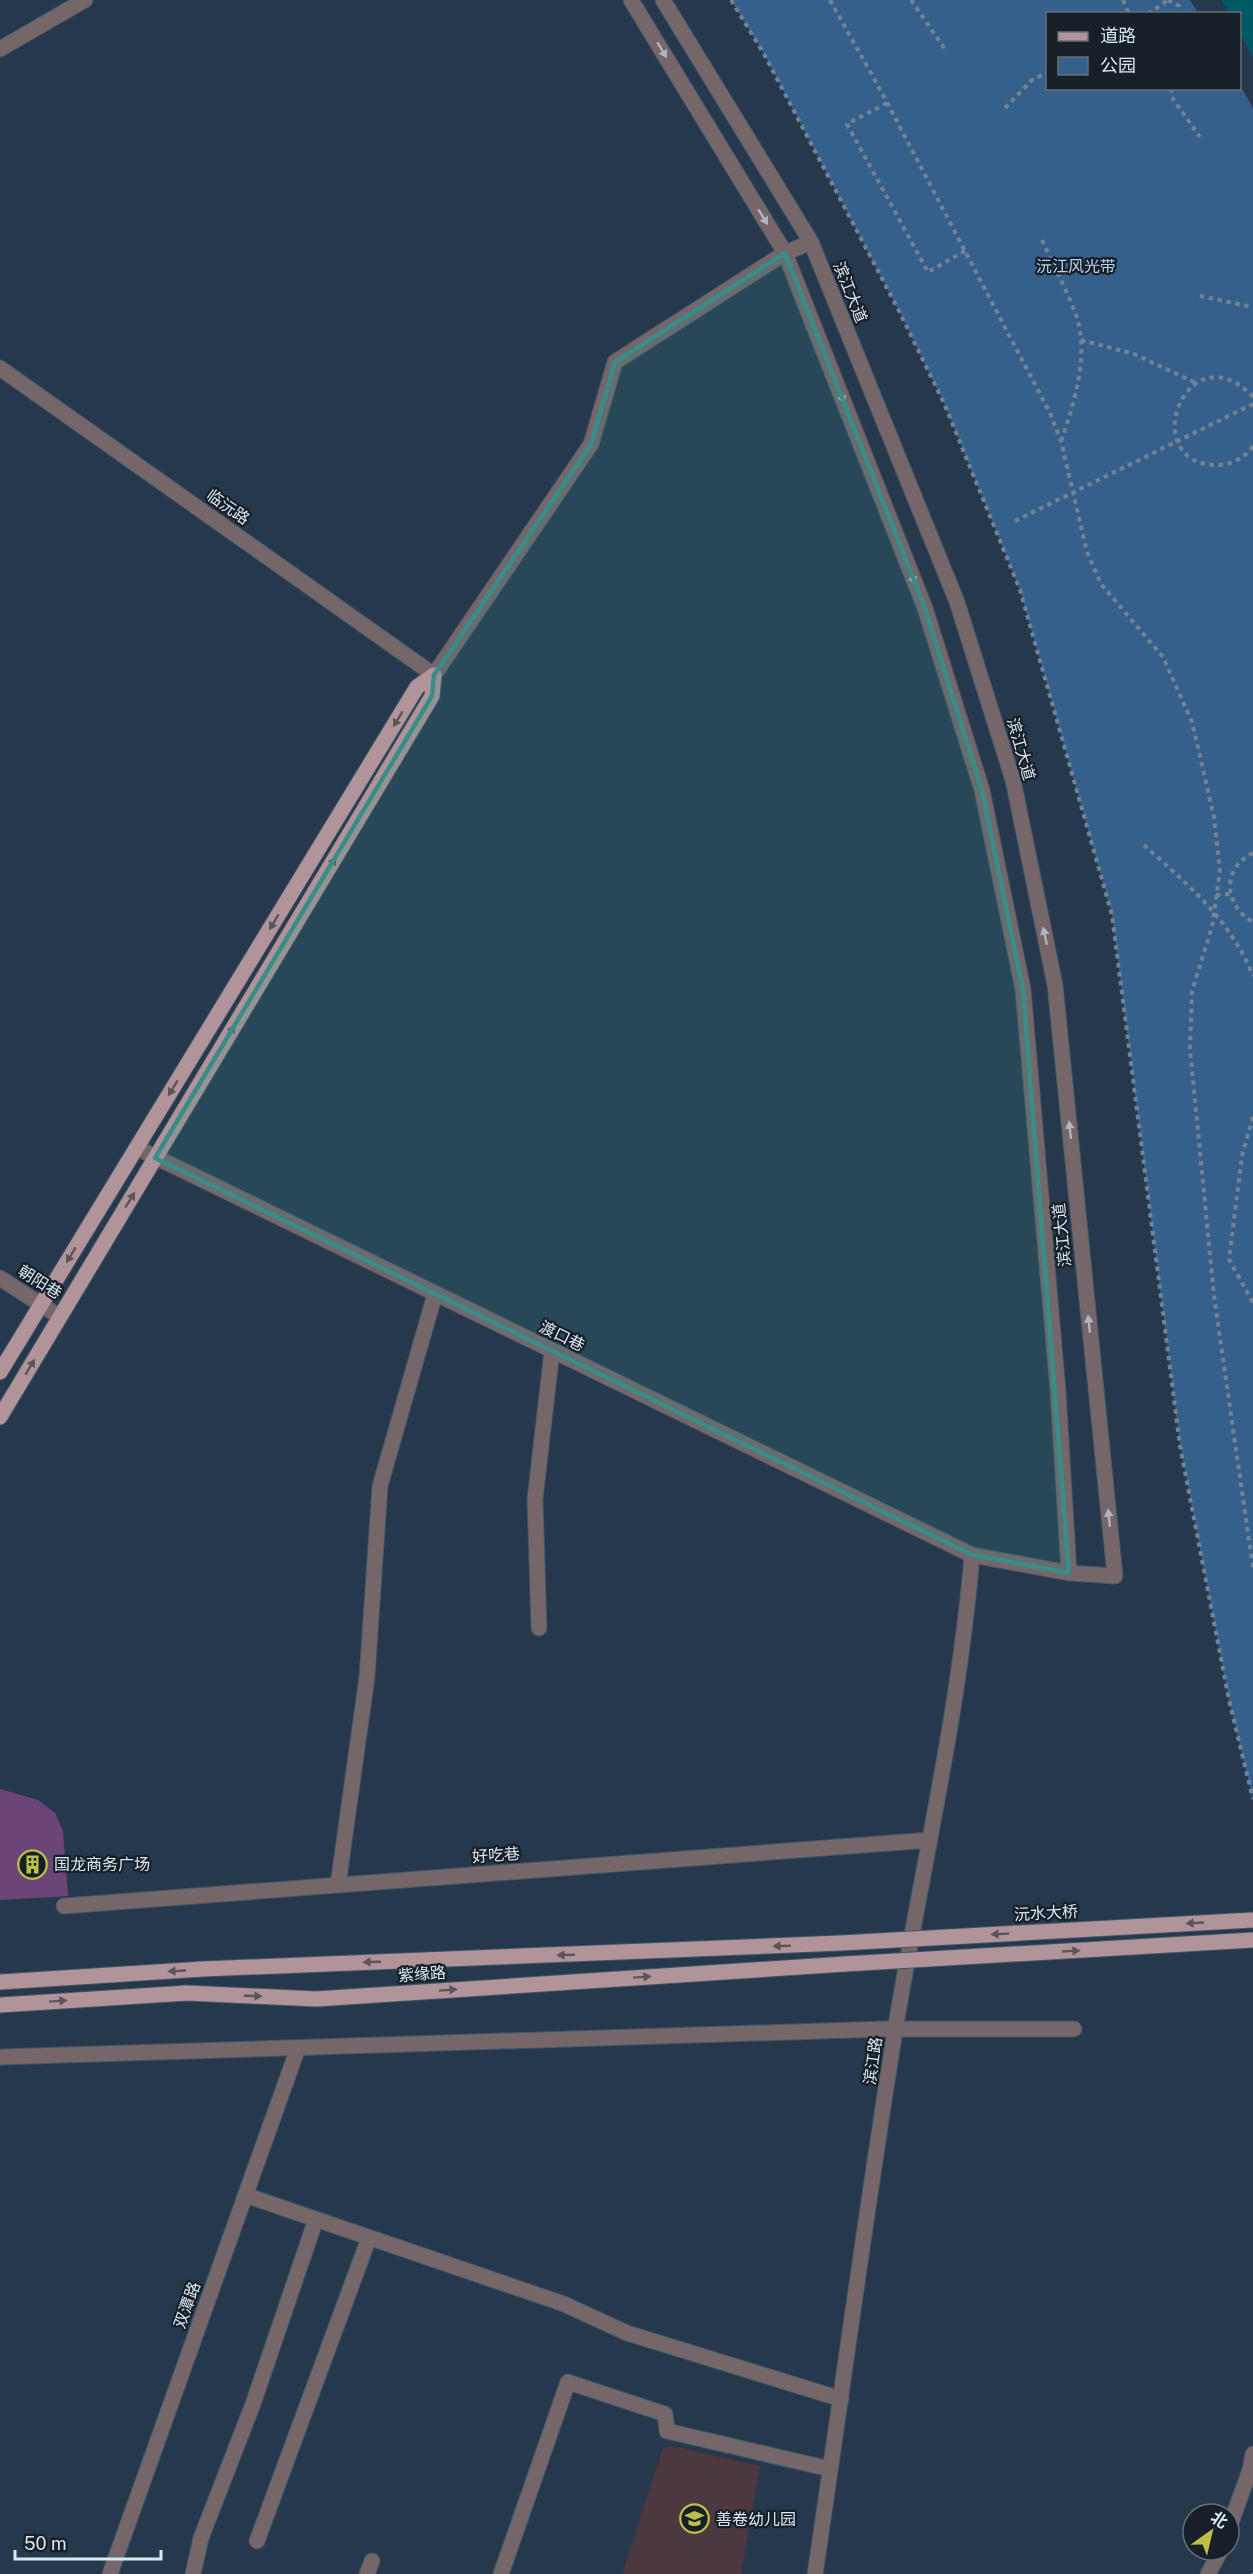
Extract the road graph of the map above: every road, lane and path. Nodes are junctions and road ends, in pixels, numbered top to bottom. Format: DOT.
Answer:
graph roads {
  1 [pos="85,0"];
  2 [pos="631,0"];
  3 [pos="663,0"];
  4 [pos="731,0"];
  5 [pos="830,0"];
  6 [pos="911,0"];
  7 [pos="1168,0"];
  8 [pos="1151,12"];
  9 [pos="1179,12"];
  10 [pos="0,49"];
  11 [pos="947,52"];
  12 [pos="1046,73"];
  13 [pos="1171,90"];
  14 [pos="887,103"];
  15 [pos="1005,108"];
  16 [pos="1200,137"];
  17 [pos="1042,240"];
  18 [pos="811,242"];
  19 [pos="965,251"];
  20 [pos="785,253"];
  21 [pos="1200,296"];
  22 [pos="1253,307"];
  23 [pos="1081,340"];
  24 [pos="0,368"];
  25 [pos="1198,384"];
  26 [pos="1253,397"];
  27 [pos="1253,404"];
  28 [pos="1061,441"];
  29 [pos="1180,442"];
  30 [pos="1253,446"];
  31 [pos="1073,491"];
  32 [pos="1015,521"];
  33 [pos="434,675"];
  34 [pos="1144,845"];
  35 [pos="1253,854"];
  36 [pos="1230,894"];
  37 [pos="1216,895"];
  38 [pos="1214,909"];
  39 [pos="1253,922"];
  40 [pos="1253,976"];
  41 [pos="1253,1117"];
  42 [pos="137,1148"];
  43 [pos="155,1158"];
  44 [pos="0,1278"];
  45 [pos="435,1294"];
  46 [pos="1253,1303"];
  47 [pos="41,1305"];
  48 [pos="60,1317"];
  49 [pos="552,1351"];
  50 [pos="0,1372"];
  51 [pos="0,1417"];
  52 [pos="972,1555"];
  53 [pos="1253,1568"];
  54 [pos="1069,1573"];
  55 [pos="1115,1576"];
  56 [pos="539,1628"];
  57 [pos="1253,1799"];
  58 [pos="930,1840"];
  59 [pos="338,1885"];
  60 [pos="64,1906"];
  61 [pos="1253,1920"];
  62 [pos="1253,1940"];
  63 [pos="841,1943"];
  64 [pos="0,1982"];
  65 [pos="0,2005"];
  66 [pos="896,2029"];
  67 [pos="1074,2029"];
  68 [pos="298,2048"];
  69 [pos="0,2057"];
  70 [pos="245,2195"];
  71 [pos="316,2220"];
  72 [pos="369,2238"];
  73 [pos="841,2399"];
  74 [pos="1253,2454"];
  75 [pos="830,2469"];
  76 [pos="1238,2502"];
  77 [pos="256,2541"];
  78 [pos="110,2574"];
  79 [pos="193,2574"];
  80 [pos="501,2574"];
  81 [pos="815,2574"];
  1 -- 10 [label="street"];
  2 -- 20 [label="street, 滨江大道, one-way"];
  3 -- 18 [label="street, 滨江大道"];
  4 -- 57 [label="path"];
  5 -- 14 [label="path"];
  6 -- 11 [label="path"];
  7 -- 8 [label="path"];
  7 -- 9 [label="path"];
  12 -- 15 [label="path"];
  13 -- 16 [label="path"];
  14 -- 19 [label="path"];
  14 -- 19 [label="path"];
  17 -- 23 [label="path"];
  18 -- 20 [label="street"];
  55 -- 18 [label="street, 滨江大道, one-way"];
  19 -- 28 [label="path"];
  20 -- 33 [label="street"];
  20 -- 54 [label="street, 滨江大道, one-way"];
  21 -- 22 [label="path"];
  23 -- 25 [label="path"];
  23 -- 28 [label="path"];
  24 -- 33 [label="street, 临沅路"];
  25 -- 26 [label="path"];
  25 -- 29 [label="path"];
  27 -- 29 [label="path"];
  28 -- 31 [label="path"];
  29 -- 30 [label="path"];
  29 -- 31 [label="path"];
  31 -- 32 [label="path"];
  31 -- 37 [label="path"];
  33 -- 42 [label="main road, one-way"];
  43 -- 33 [label="main road, one-way"];
  34 -- 38 [label="path"];
  35 -- 36 [label="path"];
  36 -- 37 [label="path"];
  36 -- 39 [label="path"];
  37 -- 38 [label="path"];
  38 -- 40 [label="path"];
  38 -- 53 [label="path"];
  41 -- 46 [label="path"];
  42 -- 43 [label="street, 渡口巷"];
  42 -- 47 [label="main road, one-way"];
  43 -- 45 [label="street, 渡口巷"];
  48 -- 43 [label="main road, one-way"];
  44 -- 47 [label="street, 朝阳巷"];
  45 -- 49 [label="street, 渡口巷"];
  45 -- 59 [label="street"];
  47 -- 48 [label="street, 朝阳巷"];
  47 -- 50 [label="main road"];
  51 -- 48 [label="main road, one-way"];
  49 -- 52 [label="street, 渡口巷"];
  49 -- 56 [label="street"];
  52 -- 54 [label="street, 渡口巷"];
  52 -- 58 [label="street, 滨江路"];
  54 -- 55 [label="street, 渡口巷"];
  58 -- 59 [label="street, 好吃巷"];
  58 -- 66 [label="street, 滨江路"];
  59 -- 60 [label="street, 好吃巷"];
  61 -- 63 [label="main road, 沅水大桥, one-way, bridge"];
  65 -- 62 [label="main road, 紫缘路, one-way, bridge"];
  63 -- 64 [label="main road, 紫缘路, one-way"];
  66 -- 67 [label="street"];
  66 -- 68 [label="street"];
  66 -- 73 [label="street, 滨江路"];
  68 -- 69 [label="street"];
  68 -- 70 [label="street, 双潭路"];
  70 -- 71 [label="street"];
  70 -- 78 [label="street, 双潭路"];
  71 -- 72 [label="street"];
  71 -- 79 [label="street"];
  72 -- 73 [label="street"];
  72 -- 77 [label="street"];
  73 -- 75 [label="street, 滨江路"];
  74 -- 76 [label="street"];
  75 -- 80 [label="street"];
  75 -- 81 [label="street, 滨江路"];
}
